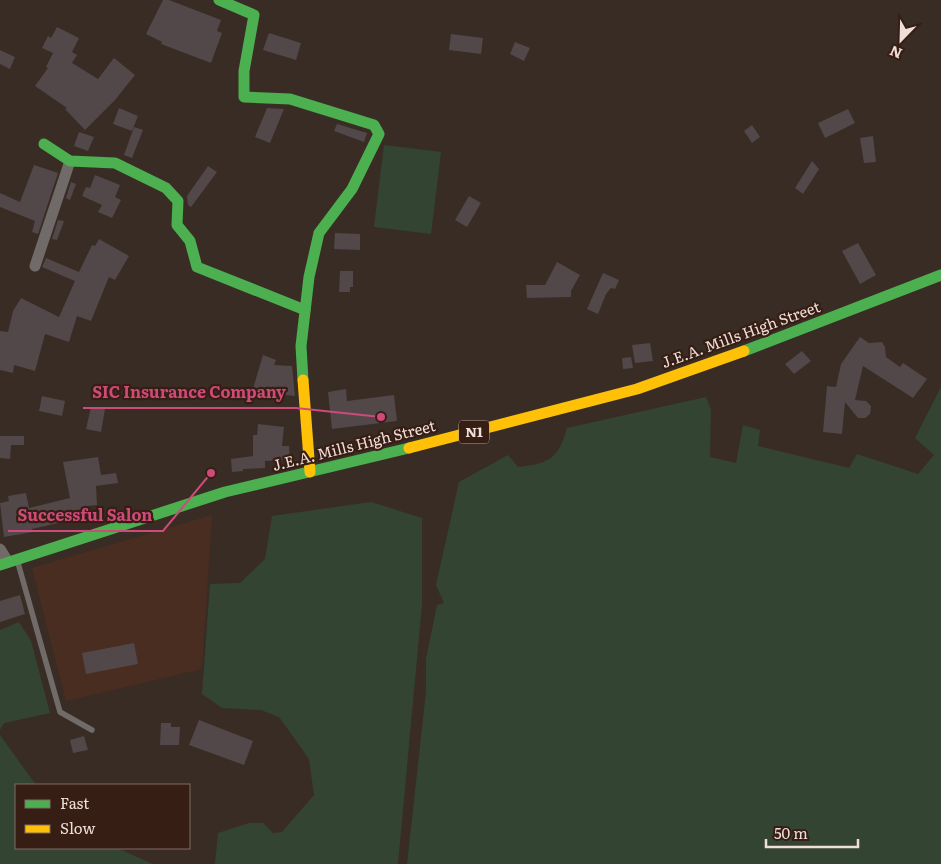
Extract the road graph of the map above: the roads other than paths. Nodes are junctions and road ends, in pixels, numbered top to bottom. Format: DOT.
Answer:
graph roads {
  1 [pos="219,0"];
  2 [pos="234,3"];
  3 [pos="44,144"];
  4 [pos="70,161"];
  5 [pos="35,266"];
  6 [pos="941,275"];
  7 [pos="305,310"];
  8 [pos="310,472"];
  9 [pos="0,549"];
  10 [pos="8,562"];
  11 [pos="92,730"];
  1 -- 2 [label="main road"];
  2 -- 7 [label="main road"];
  3 -- 4 [label="main road"];
  4 -- 5 [label="street"];
  4 -- 7 [label="main road"];
  6 -- 8 [label="main road, J.E.A. Mills High Street / N1"];
  7 -- 8 [label="main road"];
  8 -- 10 [label="main road, J.E.A. Mills High Street / N1"];
  9 -- 10 [label="street"];
  10 -- 11 [label="lane"];
}
